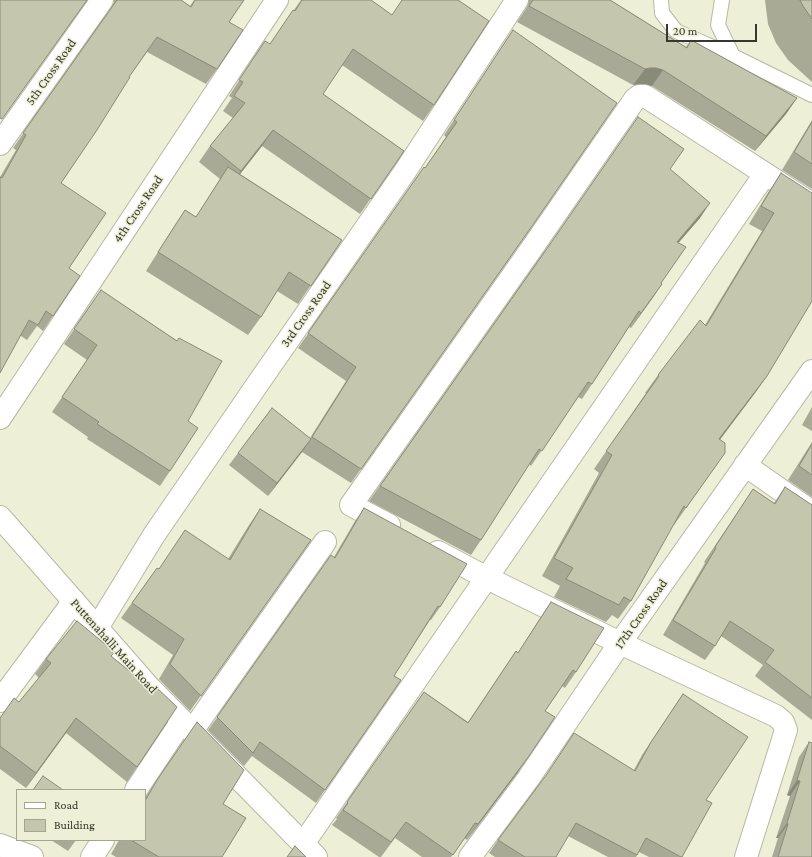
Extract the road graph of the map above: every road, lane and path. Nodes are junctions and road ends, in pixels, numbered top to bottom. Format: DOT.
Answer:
graph roads {
  1 [pos="102,0"];
  2 [pos="277,0"];
  3 [pos="517,0"];
  4 [pos="661,0"];
  5 [pos="722,0"];
  6 [pos="733,56"];
  7 [pos="812,94"];
  8 [pos="0,144"];
  9 [pos="765,174"];
  10 [pos="812,204"];
  11 [pos="812,371"];
  12 [pos="0,418"];
  13 [pos="746,465"];
  14 [pos="812,512"];
  15 [pos="0,517"];
  16 [pos="325,542"];
  17 [pos="487,578"];
  18 [pos="74,601"];
  19 [pos="97,628"];
  20 [pos="620,643"];
  21 [pos="0,702"];
  22 [pos="187,726"];
  23 [pos="137,789"];
  24 [pos="103,841"];
  25 [pos="0,845"];
  26 [pos="310,850"];
  27 [pos="32,857"];
  28 [pos="92,857"];
  29 [pos="470,857"];
  30 [pos="746,857"];
  1 -- 8 [label="street, 5th Cross Road"];
  2 -- 12 [label="street, 4th Cross Road"];
  3 -- 19 [label="street, 3rd Cross Road"];
  4 -- 6 [label="lane"];
  5 -- 6 [label="lane"];
  6 -- 7 [label="lane"];
  9 -- 10 [label="street"];
  9 -- 17 [label="street"];
  9 -- 17 [label="street"];
  11 -- 13 [label="street, 17th Cross Road"];
  13 -- 14 [label="street"];
  13 -- 20 [label="street, 17th Cross Road"];
  15 -- 18 [label="street, Puttenahalli Main Road"];
  16 -- 22 [label="street"];
  17 -- 20 [label="street"];
  17 -- 26 [label="street"];
  18 -- 19 [label="street, Puttenahalli Main Road"];
  18 -- 21 [label="street"];
  19 -- 22 [label="street, Puttenahalli Main Road"];
  20 -- 29 [label="street, 17th Cross Road"];
  20 -- 30 [label="street"];
  22 -- 23 [label="street"];
  22 -- 26 [label="street, Puttenahalli Main Road"];
  24 -- 28 [label="street"];
  25 -- 27 [label="street"];
}
